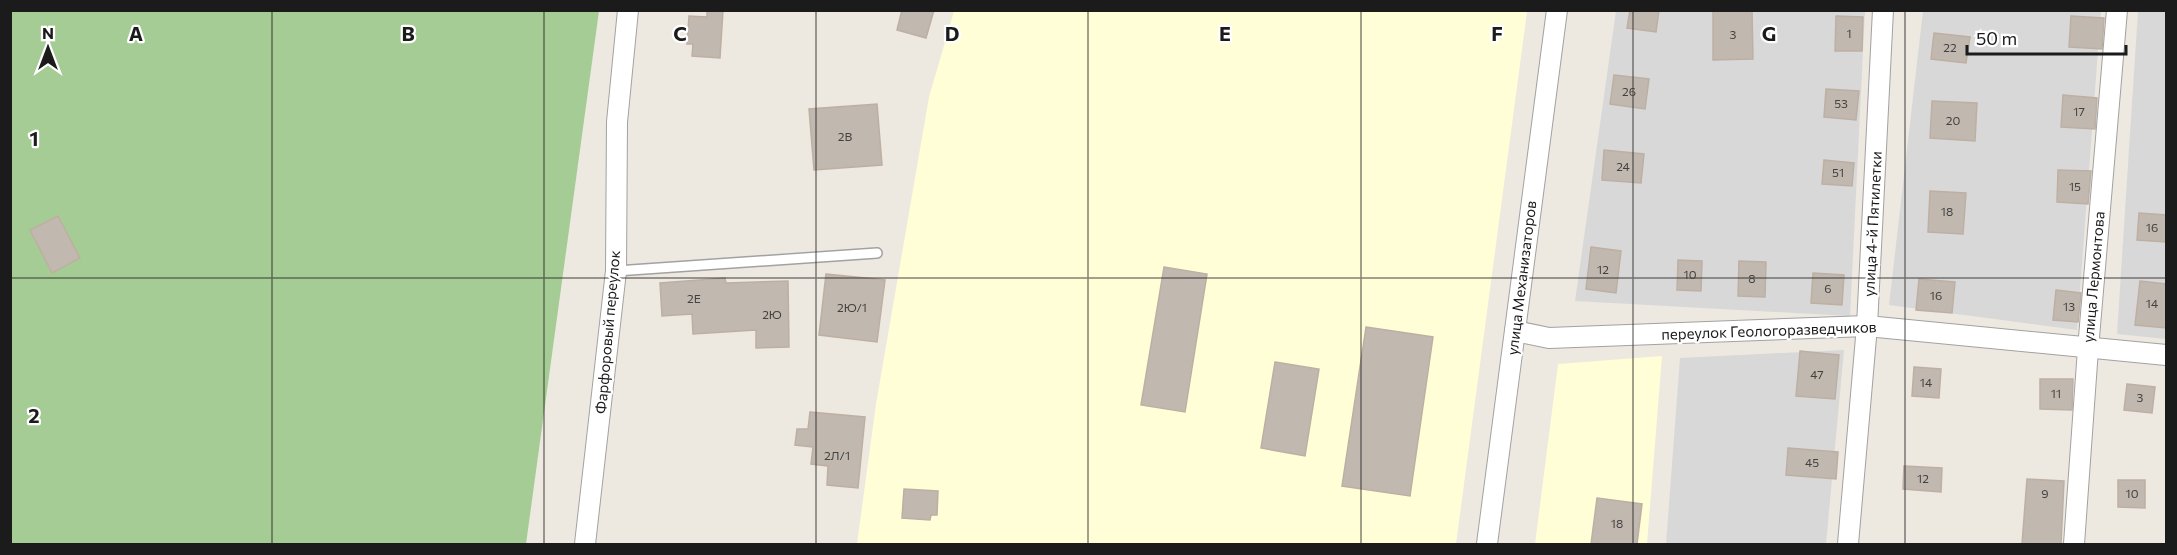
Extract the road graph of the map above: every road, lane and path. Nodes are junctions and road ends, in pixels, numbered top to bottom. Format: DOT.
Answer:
graph roads {
  1 [pos="628,10"];
  2 [pos="1557,10"];
  3 [pos="1883,10"];
  4 [pos="2117,10"];
  5 [pos="877,254"];
  6 [pos="616,271"];
  7 [pos="1868,326"];
  8 [pos="1515,331"];
  9 [pos="2088,349"];
  10 [pos="2166,355"];
  11 [pos="585,544"];
  12 [pos="1487,544"];
  13 [pos="1848,544"];
  14 [pos="2074,544"];
  1 -- 6 [label="street, Фарфоровый переулок"];
  2 -- 8 [label="street, улица Механизаторов"];
  3 -- 7 [label="street, улица 4-й Пятилетки"];
  4 -- 9 [label="street, улица Лермонтова"];
  5 -- 6 [label="lane"];
  6 -- 11 [label="street, Фарфоровый переулок"];
  7 -- 8 [label="street, переулок Геологоразведчиков"];
  7 -- 9 [label="street, переулок Геологоразведчиков"];
  7 -- 13 [label="street, улица 4-й Пятилетки"];
  8 -- 12 [label="street, улица Механизаторов"];
  9 -- 10 [label="street, переулок Геологоразведчиков"];
  9 -- 14 [label="street, улица Лермонтова"];
}
